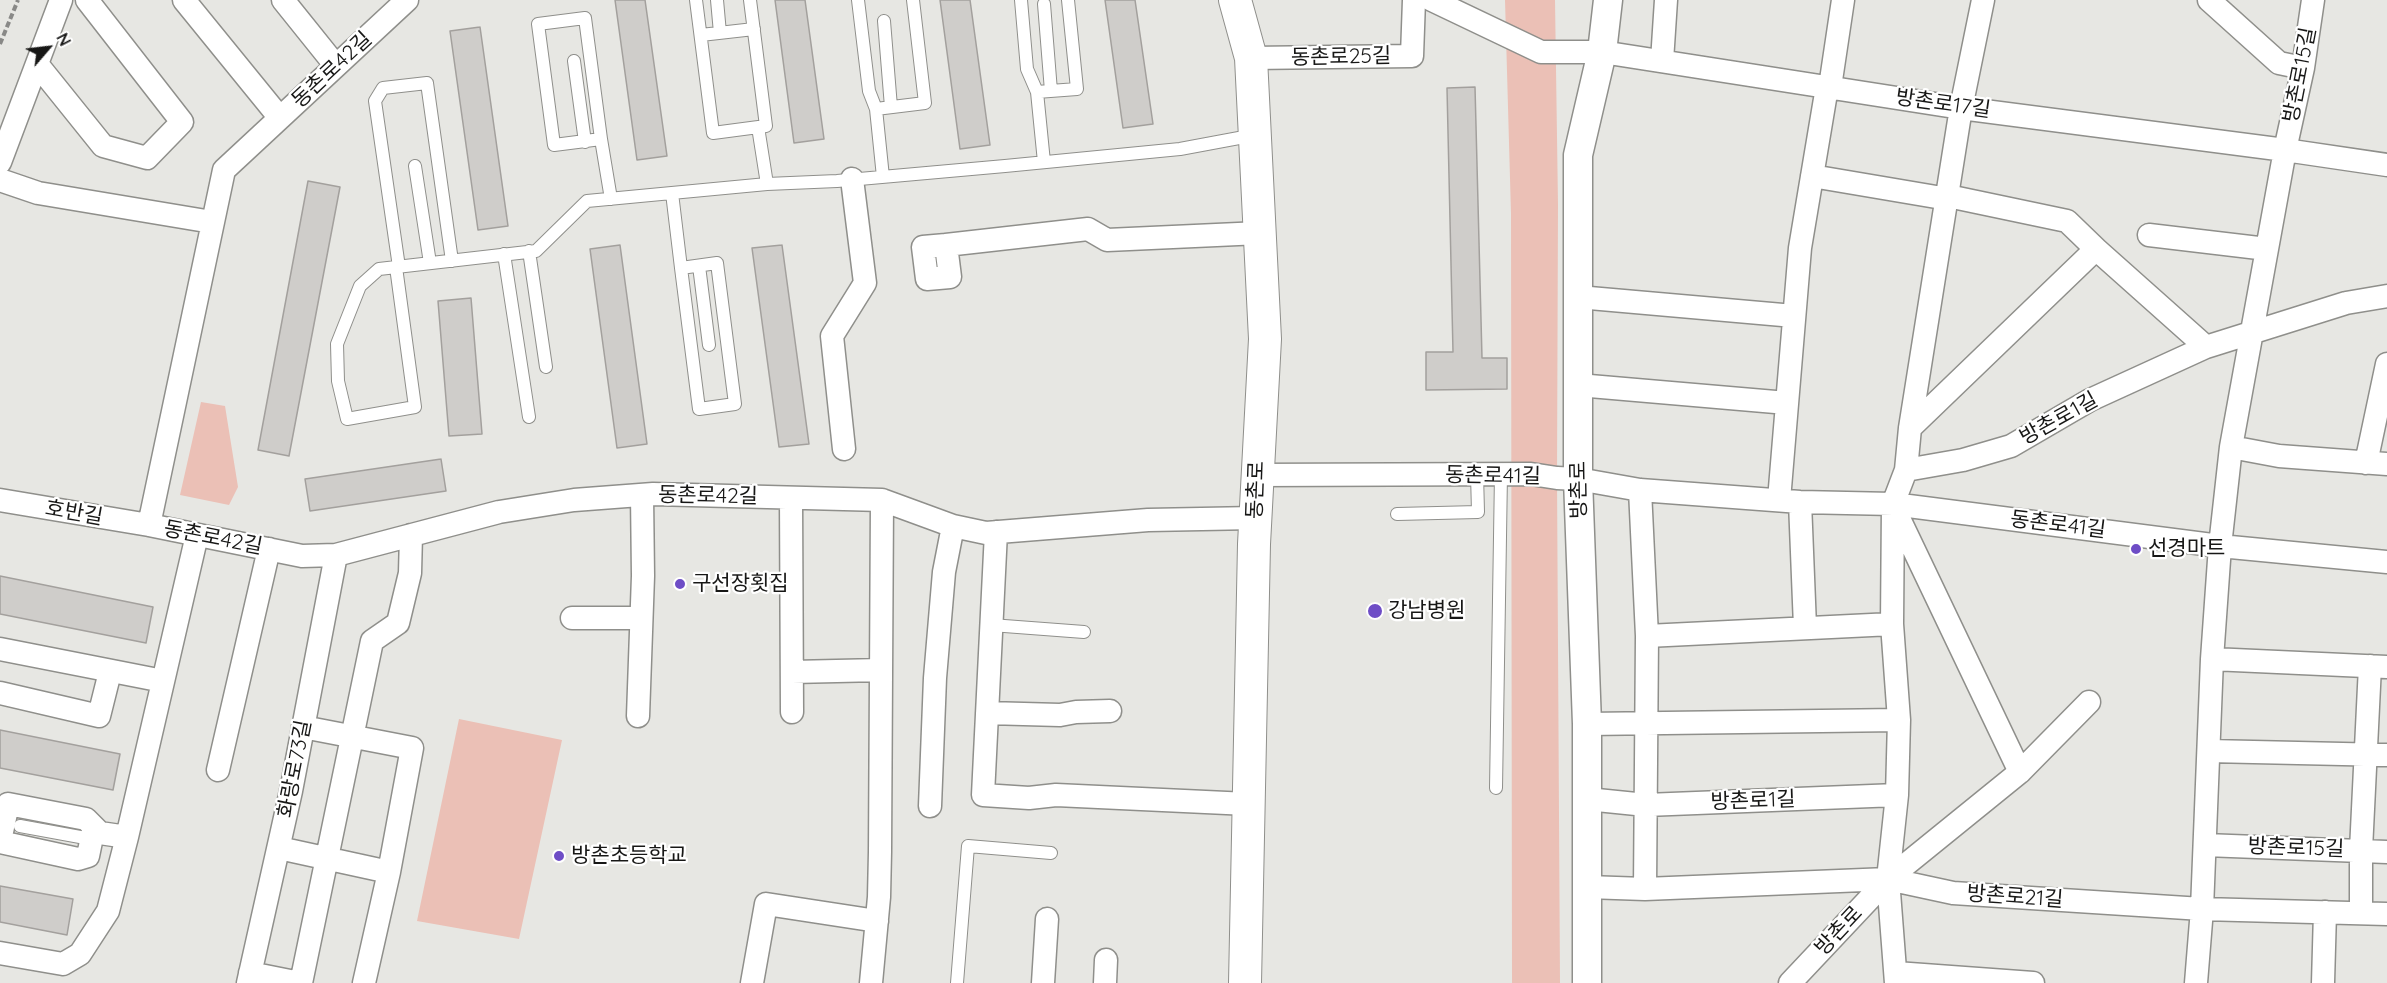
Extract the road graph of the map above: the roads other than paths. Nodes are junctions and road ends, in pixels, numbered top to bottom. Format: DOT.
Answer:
graph roads {
  1 [pos="61,0"];
  2 [pos="87,0"];
  3 [pos="184,0"];
  4 [pos="283,0"];
  5 [pos="407,0"];
  6 [pos="696,0"];
  7 [pos="717,0"];
  8 [pos="750,0"];
  9 [pos="858,0"];
  10 [pos="914,0"];
  11 [pos="1021,0"];
  12 [pos="1068,0"];
  13 [pos="1235,0"];
  14 [pos="1414,0"];
  15 [pos="1432,0"];
  16 [pos="1608,0"];
  17 [pos="1666,0"];
  18 [pos="1843,0"];
  19 [pos="1983,0"];
  20 [pos="2209,0"];
  21 [pos="2313,0"];
  22 [pos="1044,4"];
  23 [pos="885,21"];
  24 [pos="754,29"];
  25 [pos="720,33"];
  26 [pos="701,35"];
  27 [pos="1602,52"];
  28 [pos="1251,58"];
  29 [pos="574,61"];
  30 [pos="1662,61"];
  31 [pos="37,64"];
  32 [pos="336,66"];
  33 [pos="2303,68"];
  34 [pos="1829,87"];
  35 [pos="1051,91"];
  36 [pos="1038,92"];
  37 [pos="891,107"];
  38 [pos="1961,108"];
  39 [pos="876,109"];
  40 [pos="280,118"];
  41 [pos="758,127"];
  42 [pos="1256,135"];
  43 [pos="601,140"];
  44 [pos="585,142"];
  45 [pos="2285,150"];
  46 [pos="0,162"];
  47 [pos="1044,162"];
  48 [pos="2387,165"];
  49 [pos="416,166"];
  50 [pos="1812,176"];
  51 [pos="883,177"];
  52 [pos="852,179"];
  53 [pos="0,180"];
  54 [pos="767,184"];
  55 [pos="672,193"];
  56 [pos="1948,198"];
  57 [pos="611,199"];
  58 [pos="212,222"];
  59 [pos="1260,233"];
  60 [pos="2149,235"];
  61 [pos="946,245"];
  62 [pos="2096,249"];
  63 [pos="2267,249"];
  64 [pos="529,251"];
  65 [pos="504,254"];
  66 [pos="452,261"];
  67 [pos="430,263"];
  68 [pos="699,266"];
  69 [pos="397,267"];
  70 [pos="681,268"];
  71 [pos="2387,296"];
  72 [pos="1578,297"];
  73 [pos="1794,316"];
  74 [pos="2251,333"];
  75 [pos="709,345"];
  76 [pos="2206,347"];
  77 [pos="2387,364"];
  78 [pos="546,367"];
  79 [pos="1578,385"];
  80 [pos="1786,403"];
  81 [pos="528,417"];
  82 [pos="1910,428"];
  83 [pos="2231,447"];
  84 [pos="844,449"];
  85 [pos="2376,464"];
  86 [pos="1906,470"];
  87 [pos="1477,474"];
  88 [pos="1501,474"];
  89 [pos="1256,475"];
  90 [pos="1578,479"];
  91 [pos="1640,489"];
  92 [pos="642,495"];
  93 [pos="791,498"];
  94 [pos="0,500"];
  95 [pos="882,500"];
  96 [pos="1789,501"];
  97 [pos="1893,504"];
  98 [pos="1398,514"];
  99 [pos="1255,518"];
  100 [pos="149,525"];
  101 [pos="952,526"];
  102 [pos="996,532"];
  103 [pos="197,535"];
  104 [pos="411,535"];
  105 [pos="2220,546"];
  106 [pos="269,549"];
  107 [pos="336,555"];
  108 [pos="2387,562"];
  109 [pos="572,618"];
  110 [pos="641,618"];
  111 [pos="1892,624"];
  112 [pos="991,625"];
  113 [pos="1805,627"];
  114 [pos="1084,632"];
  115 [pos="1647,636"];
  116 [pos="0,649"];
  117 [pos="2212,659"];
  118 [pos="2379,666"];
  119 [pos="881,670"];
  120 [pos="111,672"];
  121 [pos="792,672"];
  122 [pos="163,681"];
  123 [pos="0,693"];
  124 [pos="2089,702"];
  125 [pos="1110,711"];
  126 [pos="792,712"];
  127 [pos="987,712"];
  128 [pos="638,716"];
  129 [pos="1899,720"];
  130 [pos="1587,724"];
  131 [pos="1647,724"];
  132 [pos="303,727"];
  133 [pos="352,736"];
  134 [pos="2209,751"];
  135 [pos="2377,754"];
  136 [pos="218,771"];
  137 [pos="2020,772"];
  138 [pos="1496,788"];
  139 [pos="1897,795"];
  140 [pos="1587,800"];
  141 [pos="1248,804"];
  142 [pos="1646,805"];
  143 [pos="930,806"];
  144 [pos="20,826"];
  145 [pos="93,833"];
  146 [pos="127,837"];
  147 [pos="0,842"];
  148 [pos="2205,845"];
  149 [pos="279,848"];
  150 [pos="2361,850"];
  151 [pos="2387,852"];
  152 [pos="1051,853"];
  153 [pos="327,859"];
  154 [pos="389,872"];
  155 [pos="1888,879"];
  156 [pos="1587,887"];
  157 [pos="1645,889"];
  158 [pos="2202,909"];
  159 [pos="2325,912"];
  160 [pos="2361,913"];
  161 [pos="2387,914"];
  162 [pos="1047,919"];
  163 [pos="877,921"];
  164 [pos="0,953"];
  165 [pos="1106,960"];
  166 [pos="249,978"];
  167 [pos="1896,978"];
  168 [pos="301,983"];
  169 [pos="364,983"];
  170 [pos="752,983"];
  171 [pos="870,983"];
  172 [pos="957,983"];
  173 [pos="1043,983"];
  174 [pos="1105,983"];
  175 [pos="1245,983"];
  176 [pos="1587,983"];
  177 [pos="1790,983"];
  178 [pos="2033,983"];
  179 [pos="2196,983"];
  180 [pos="2323,983"];
  1 -- 31 [label="street"];
  2 -- 31 [label="street"];
  3 -- 40 [label="street"];
  4 -- 32 [label="street"];
  5 -- 32 [label="street, 동촌로42길"];
  6 -- 26 [label="lane"];
  7 -- 25 [label="lane"];
  8 -- 24 [label="lane"];
  9 -- 39 [label="lane"];
  10 -- 37 [label="lane"];
  11 -- 36 [label="lane"];
  12 -- 35 [label="lane"];
  13 -- 28 [label="main road, 동촌로"];
  14 -- 28 [label="street, 동촌로25길"];
  15 -- 27 [label="street"];
  16 -- 27 [label="street, 방촌로"];
  17 -- 30 [label="street"];
  18 -- 34 [label="street"];
  19 -- 38 [label="street"];
  20 -- 33 [label="street"];
  21 -- 33 [label="street, 방촌로15길"];
  22 -- 35 [label="lane"];
  23 -- 37 [label="lane"];
  24 -- 25 [label="lane"];
  24 -- 41 [label="lane"];
  25 -- 26 [label="lane"];
  26 -- 41 [label="lane"];
  27 -- 30 [label="street, 방촌로17길"];
  27 -- 72 [label="street, 방촌로"];
  28 -- 42 [label="main road, 동촌로"];
  29 -- 44 [label="lane"];
  30 -- 34 [label="street, 방촌로17길"];
  31 -- 46 [label="street"];
  32 -- 40 [label="street, 동촌로42길"];
  33 -- 45 [label="street, 방촌로15길"];
  34 -- 38 [label="street, 방촌로17길"];
  34 -- 50 [label="street"];
  35 -- 36 [label="lane"];
  36 -- 47 [label="lane"];
  37 -- 39 [label="lane"];
  38 -- 45 [label="street, 방촌로17길"];
  38 -- 56 [label="street"];
  39 -- 51 [label="lane"];
  40 -- 58 [label="street, 동촌로42길"];
  41 -- 54 [label="lane"];
  42 -- 47 [label="lane"];
  42 -- 59 [label="main road, 동촌로"];
  43 -- 44 [label="lane"];
  43 -- 44 [label="lane"];
  43 -- 57 [label="lane"];
  45 -- 48 [label="street, 방촌로15길"];
  45 -- 63 [label="street, 방촌로15길"];
  47 -- 51 [label="lane"];
  49 -- 67 [label="lane"];
  50 -- 56 [label="street"];
  50 -- 73 [label="street"];
  51 -- 52 [label="lane"];
  52 -- 54 [label="lane"];
  52 -- 84 [label="street"];
  53 -- 58 [label="street"];
  54 -- 55 [label="lane"];
  55 -- 57 [label="lane"];
  55 -- 70 [label="lane"];
  56 -- 62 [label="street"];
  56 -- 82 [label="street"];
  57 -- 64 [label="lane"];
  58 -- 100 [label="street, 동촌로42길"];
  59 -- 61 [label="street"];
  59 -- 89 [label="main road, 동촌로"];
  60 -- 63 [label="street"];
  62 -- 76 [label="street"];
  62 -- 82 [label="street"];
  63 -- 74 [label="street, 방촌로15길"];
  64 -- 65 [label="lane"];
  64 -- 78 [label="lane"];
  65 -- 66 [label="lane"];
  65 -- 81 [label="lane"];
  66 -- 67 [label="lane"];
  66 -- 69 [label="lane"];
  67 -- 69 [label="lane"];
  68 -- 70 [label="lane"];
  68 -- 70 [label="lane"];
  68 -- 75 [label="lane"];
  69 -- 69 [label="lane"];
  71 -- 74 [label="street"];
  72 -- 73 [label="street"];
  72 -- 79 [label="street, 방촌로"];
  73 -- 80 [label="street"];
  74 -- 76 [label="street, 방촌로1길"];
  74 -- 83 [label="street, 방촌로15길"];
  76 -- 86 [label="street, 방촌로1길"];
  77 -- 85 [label="street"];
  79 -- 80 [label="street"];
  79 -- 90 [label="street, 방촌로"];
  80 -- 96 [label="street"];
  82 -- 86 [label="street"];
  83 -- 85 [label="street"];
  83 -- 105 [label="street, 방촌로15길"];
  86 -- 97 [label="street"];
  87 -- 88 [label="street, 동촌로41길"];
  87 -- 89 [label="street, 동촌로41길"];
  87 -- 98 [label="lane"];
  88 -- 90 [label="street, 동촌로41길"];
  88 -- 138 [label="lane"];
  89 -- 99 [label="main road, 동촌로"];
  90 -- 91 [label="street, 동촌로41길"];
  90 -- 130 [label="street, 방촌로"];
  91 -- 96 [label="street, 동촌로41길"];
  91 -- 115 [label="street"];
  92 -- 93 [label="street, 동촌로42길"];
  92 -- 104 [label="street, 동촌로42길"];
  92 -- 110 [label="street"];
  93 -- 95 [label="street, 동촌로42길"];
  93 -- 121 [label="street"];
  94 -- 100 [label="street, 호반길"];
  95 -- 101 [label="street, 동촌로42길"];
  95 -- 119 [label="street"];
  96 -- 97 [label="street, 동촌로41길"];
  96 -- 113 [label="street"];
  97 -- 105 [label="street, 동촌로41길"];
  97 -- 111 [label="street"];
  97 -- 137 [label="street"];
  99 -- 102 [label="street, 동촌로42길"];
  99 -- 141 [label="main road, 동촌로"];
  100 -- 103 [label="street, 동촌로42길"];
  101 -- 102 [label="street, 동촌로42길"];
  101 -- 143 [label="street"];
  102 -- 112 [label="street"];
  103 -- 106 [label="street, 동촌로42길"];
  103 -- 122 [label="street"];
  104 -- 107 [label="street, 동촌로42길"];
  104 -- 133 [label="street"];
  105 -- 108 [label="street, 동촌로41길"];
  105 -- 117 [label="street, 방촌로15길"];
  106 -- 107 [label="street, 동촌로42길"];
  106 -- 136 [label="street"];
  107 -- 132 [label="street, 화랑로73길"];
  109 -- 110 [label="street"];
  110 -- 128 [label="street"];
  111 -- 113 [label="street"];
  111 -- 129 [label="street"];
  112 -- 114 [label="lane"];
  112 -- 127 [label="street"];
  113 -- 115 [label="street"];
  115 -- 131 [label="street"];
  116 -- 120 [label="street"];
  117 -- 118 [label="street"];
  117 -- 134 [label="street, 방촌로15길"];
  118 -- 135 [label="street"];
  119 -- 121 [label="street"];
  119 -- 163 [label="street"];
  120 -- 122 [label="street"];
  120 -- 123 [label="street"];
  121 -- 126 [label="street"];
  122 -- 146 [label="street"];
  124 -- 137 [label="street"];
  125 -- 127 [label="street"];
  127 -- 141 [label="street"];
  129 -- 131 [label="street"];
  129 -- 139 [label="street"];
  130 -- 131 [label="street"];
  130 -- 140 [label="street, 방촌로"];
  131 -- 142 [label="street"];
  132 -- 133 [label="street"];
  132 -- 149 [label="street, 화랑로73길"];
  133 -- 153 [label="street"];
  133 -- 154 [label="street"];
  134 -- 135 [label="street"];
  134 -- 148 [label="street, 방촌로15길"];
  135 -- 150 [label="street"];
  137 -- 155 [label="street"];
  139 -- 142 [label="street, 방촌로1길"];
  139 -- 155 [label="street"];
  140 -- 142 [label="street, 방촌로1길"];
  140 -- 156 [label="street, 방촌로"];
  141 -- 175 [label="main road, 동촌로"];
  142 -- 157 [label="street"];
  144 -- 145 [label="lane"];
  145 -- 146 [label="street"];
  145 -- 147 [label="street"];
  145 -- 147 [label="street"];
  146 -- 164 [label="street"];
  148 -- 150 [label="street, 방촌로15길"];
  148 -- 158 [label="street, 방촌로15길"];
  149 -- 153 [label="street"];
  149 -- 166 [label="street, 화랑로73길"];
  150 -- 151 [label="street, 방촌로15길"];
  150 -- 160 [label="street"];
  152 -- 172 [label="lane"];
  153 -- 154 [label="street"];
  153 -- 168 [label="street"];
  154 -- 169 [label="street"];
  155 -- 157 [label="street, 방촌로21길"];
  155 -- 158 [label="street, 방촌로21길"];
  155 -- 167 [label="street"];
  155 -- 177 [label="street, 방촌로"];
  156 -- 157 [label="street, 방촌로21길"];
  156 -- 176 [label="street, 방촌로"];
  158 -- 159 [label="street, 방촌로21길"];
  158 -- 179 [label="street, 방촌로15길"];
  159 -- 160 [label="street, 방촌로21길"];
  159 -- 180 [label="street"];
  160 -- 161 [label="street, 방촌로21길"];
  162 -- 173 [label="street"];
  163 -- 170 [label="street"];
  163 -- 171 [label="street"];
  165 -- 174 [label="street"];
  166 -- 168 [label="street"];
  167 -- 178 [label="street"];
}
